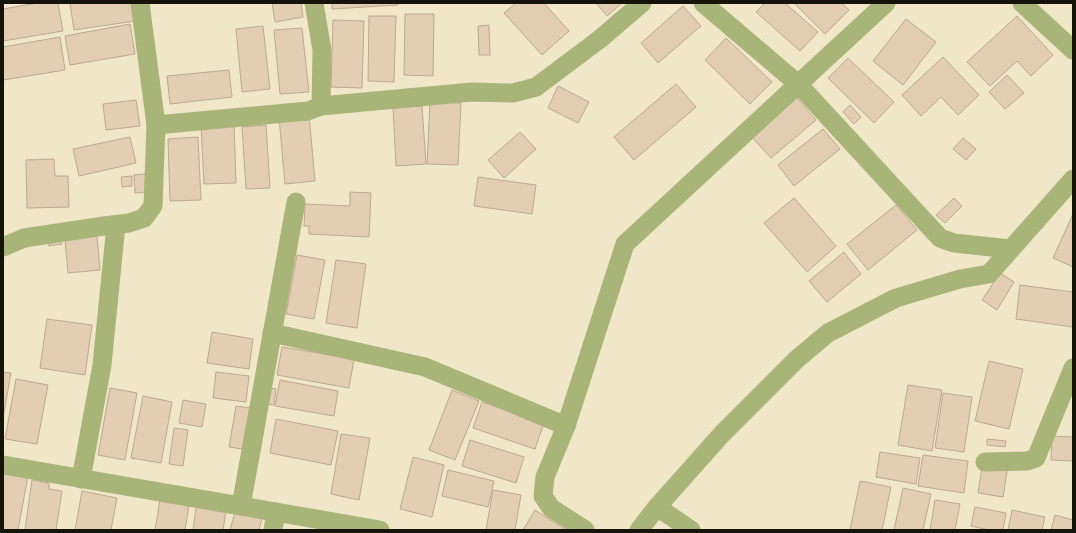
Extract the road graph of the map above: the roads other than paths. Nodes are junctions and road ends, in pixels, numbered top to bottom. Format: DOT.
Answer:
graph roads {
  1 [pos="140,3"];
  2 [pos="314,3"];
  3 [pos="642,3"];
  4 [pos="703,3"];
  5 [pos="886,3"];
  6 [pos="1022,3"];
  7 [pos="1073,50"];
  8 [pos="798,84"];
  9 [pos="321,106"];
  10 [pos="156,125"];
  11 [pos="1073,179"];
  12 [pos="296,202"];
  13 [pos="116,225"];
  14 [pos="3,247"];
  15 [pos="1010,249"];
  16 [pos="272,333"];
  17 [pos="1073,368"];
  18 [pos="566,426"];
  19 [pos="985,462"];
  20 [pos="3,465"];
  21 [pos="81,479"];
  22 [pos="241,506"];
  23 [pos="657,507"];
  24 [pos="275,521"];
  25 [pos="380,530"];
  26 [pos="586,530"];
  27 [pos="639,530"];
  28 [pos="691,530"];
  1 -- 10 [label="street"];
  2 -- 9 [label="street"];
  3 -- 9 [label="street"];
  4 -- 8 [label="street"];
  5 -- 8 [label="street"];
  6 -- 7 [label="street"];
  8 -- 15 [label="street"];
  8 -- 18 [label="street"];
  9 -- 10 [label="street"];
  10 -- 13 [label="street"];
  11 -- 15 [label="street"];
  12 -- 16 [label="street"];
  13 -- 14 [label="street"];
  13 -- 21 [label="street"];
  15 -- 23 [label="street"];
  16 -- 18 [label="street"];
  16 -- 22 [label="street"];
  17 -- 19 [label="street"];
  18 -- 26 [label="street"];
  20 -- 21 [label="street"];
  21 -- 22 [label="street"];
  22 -- 24 [label="street"];
  23 -- 27 [label="street"];
  23 -- 28 [label="street"];
  24 -- 25 [label="street"];
}
